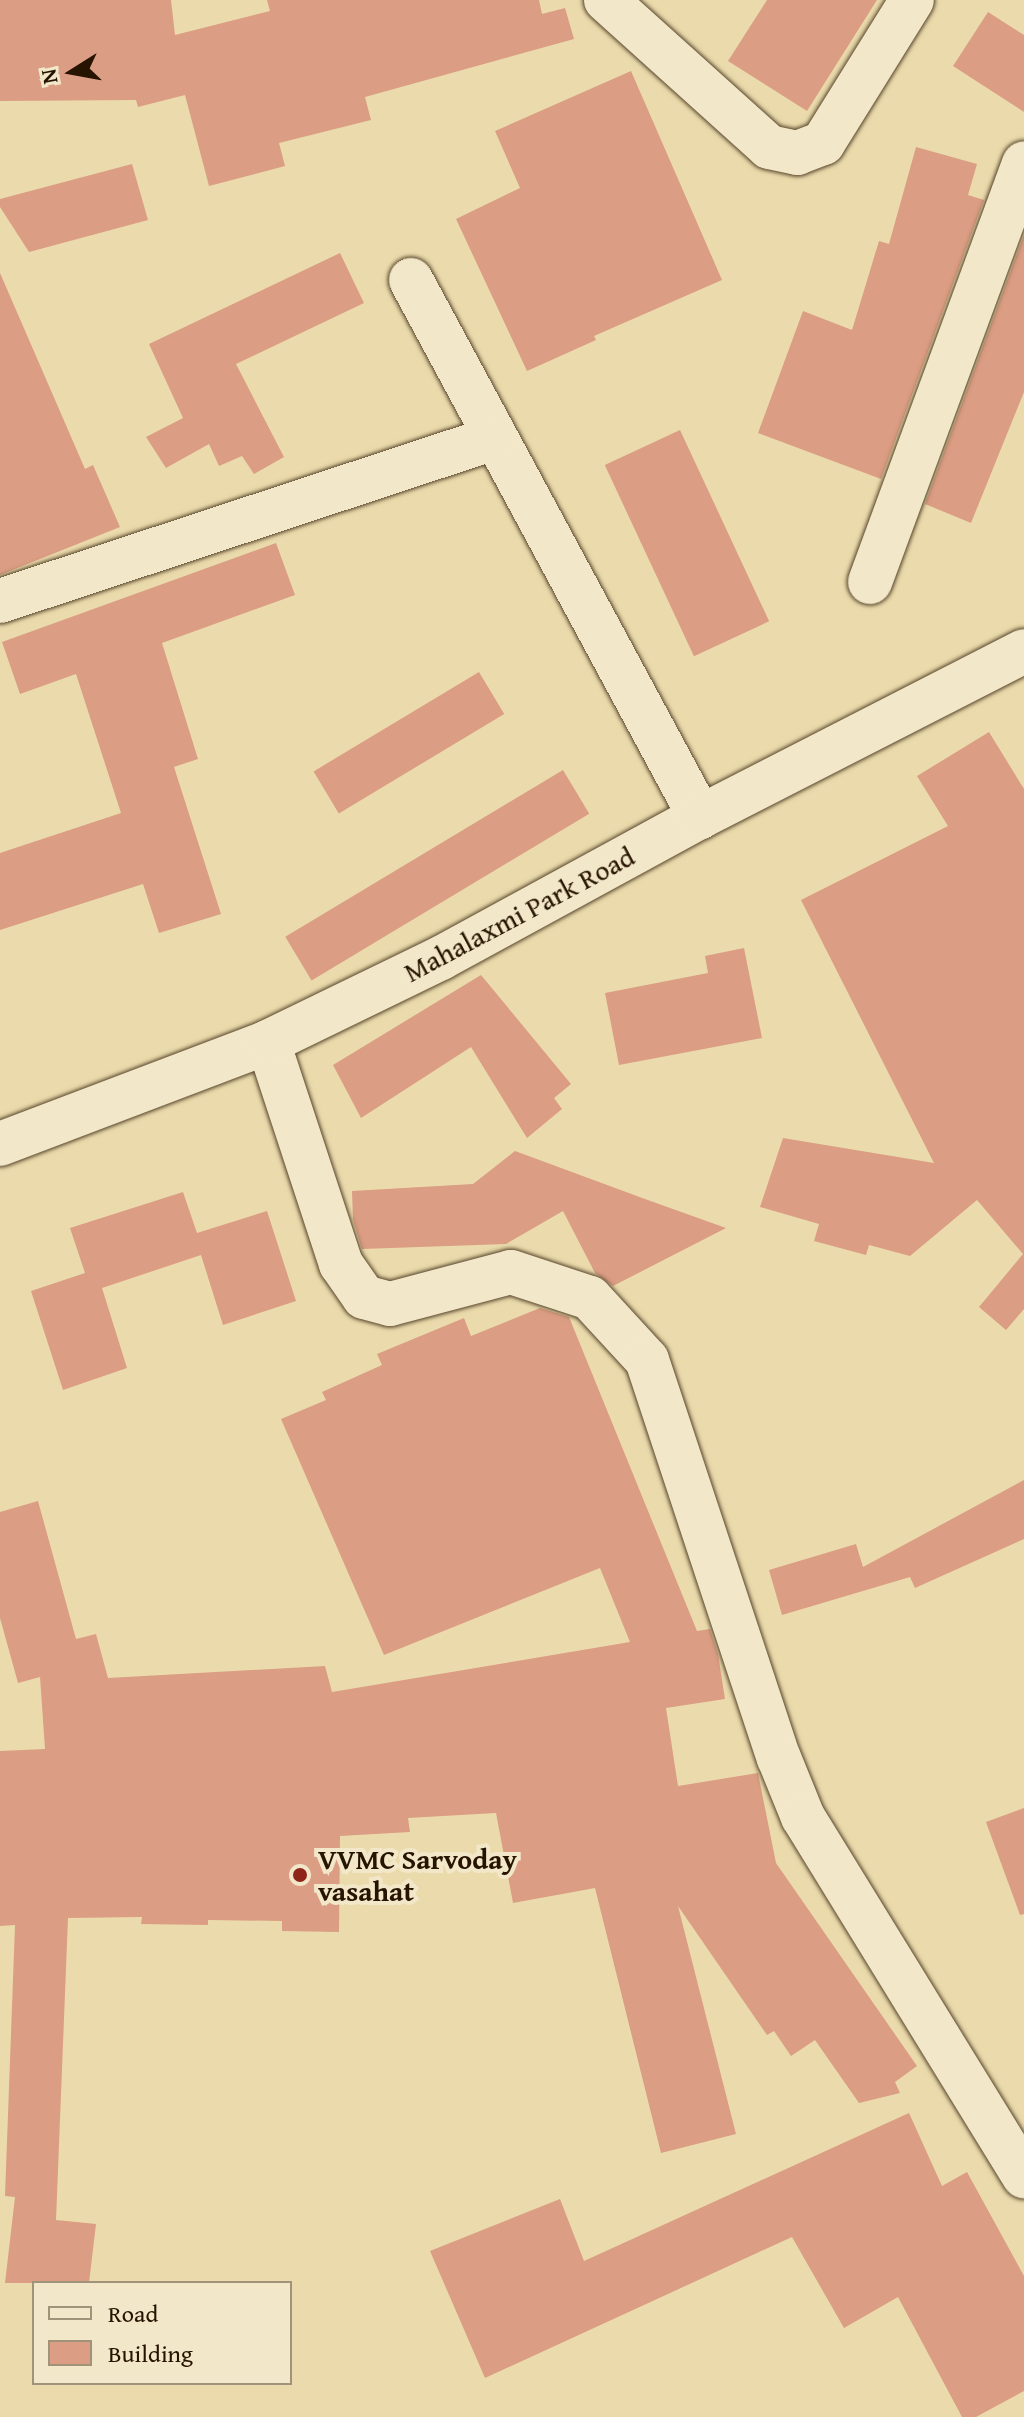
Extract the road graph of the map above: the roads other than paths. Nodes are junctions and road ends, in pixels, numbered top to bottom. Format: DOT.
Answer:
graph roads {
  1 [pos="606,0"];
  2 [pos="912,0"];
  3 [pos="1024,163"];
  4 [pos="411,280"];
  5 [pos="494,438"];
  6 [pos="870,582"];
  7 [pos="0,601"];
  8 [pos="1024,651"];
  9 [pos="700,817"];
  10 [pos="268,1042"];
  11 [pos="0,1144"];
  12 [pos="1024,2176"];
  1 -- 2 [label="street"];
  3 -- 6 [label="street"];
  4 -- 5 [label="street"];
  5 -- 7 [label="street"];
  5 -- 9 [label="street"];
  8 -- 9 [label="street, Mahalaxmi Park Road"];
  9 -- 10 [label="street, Mahalaxmi Park Road"];
  10 -- 11 [label="street, Mahalaxmi Park Road"];
  10 -- 12 [label="street"];
}
